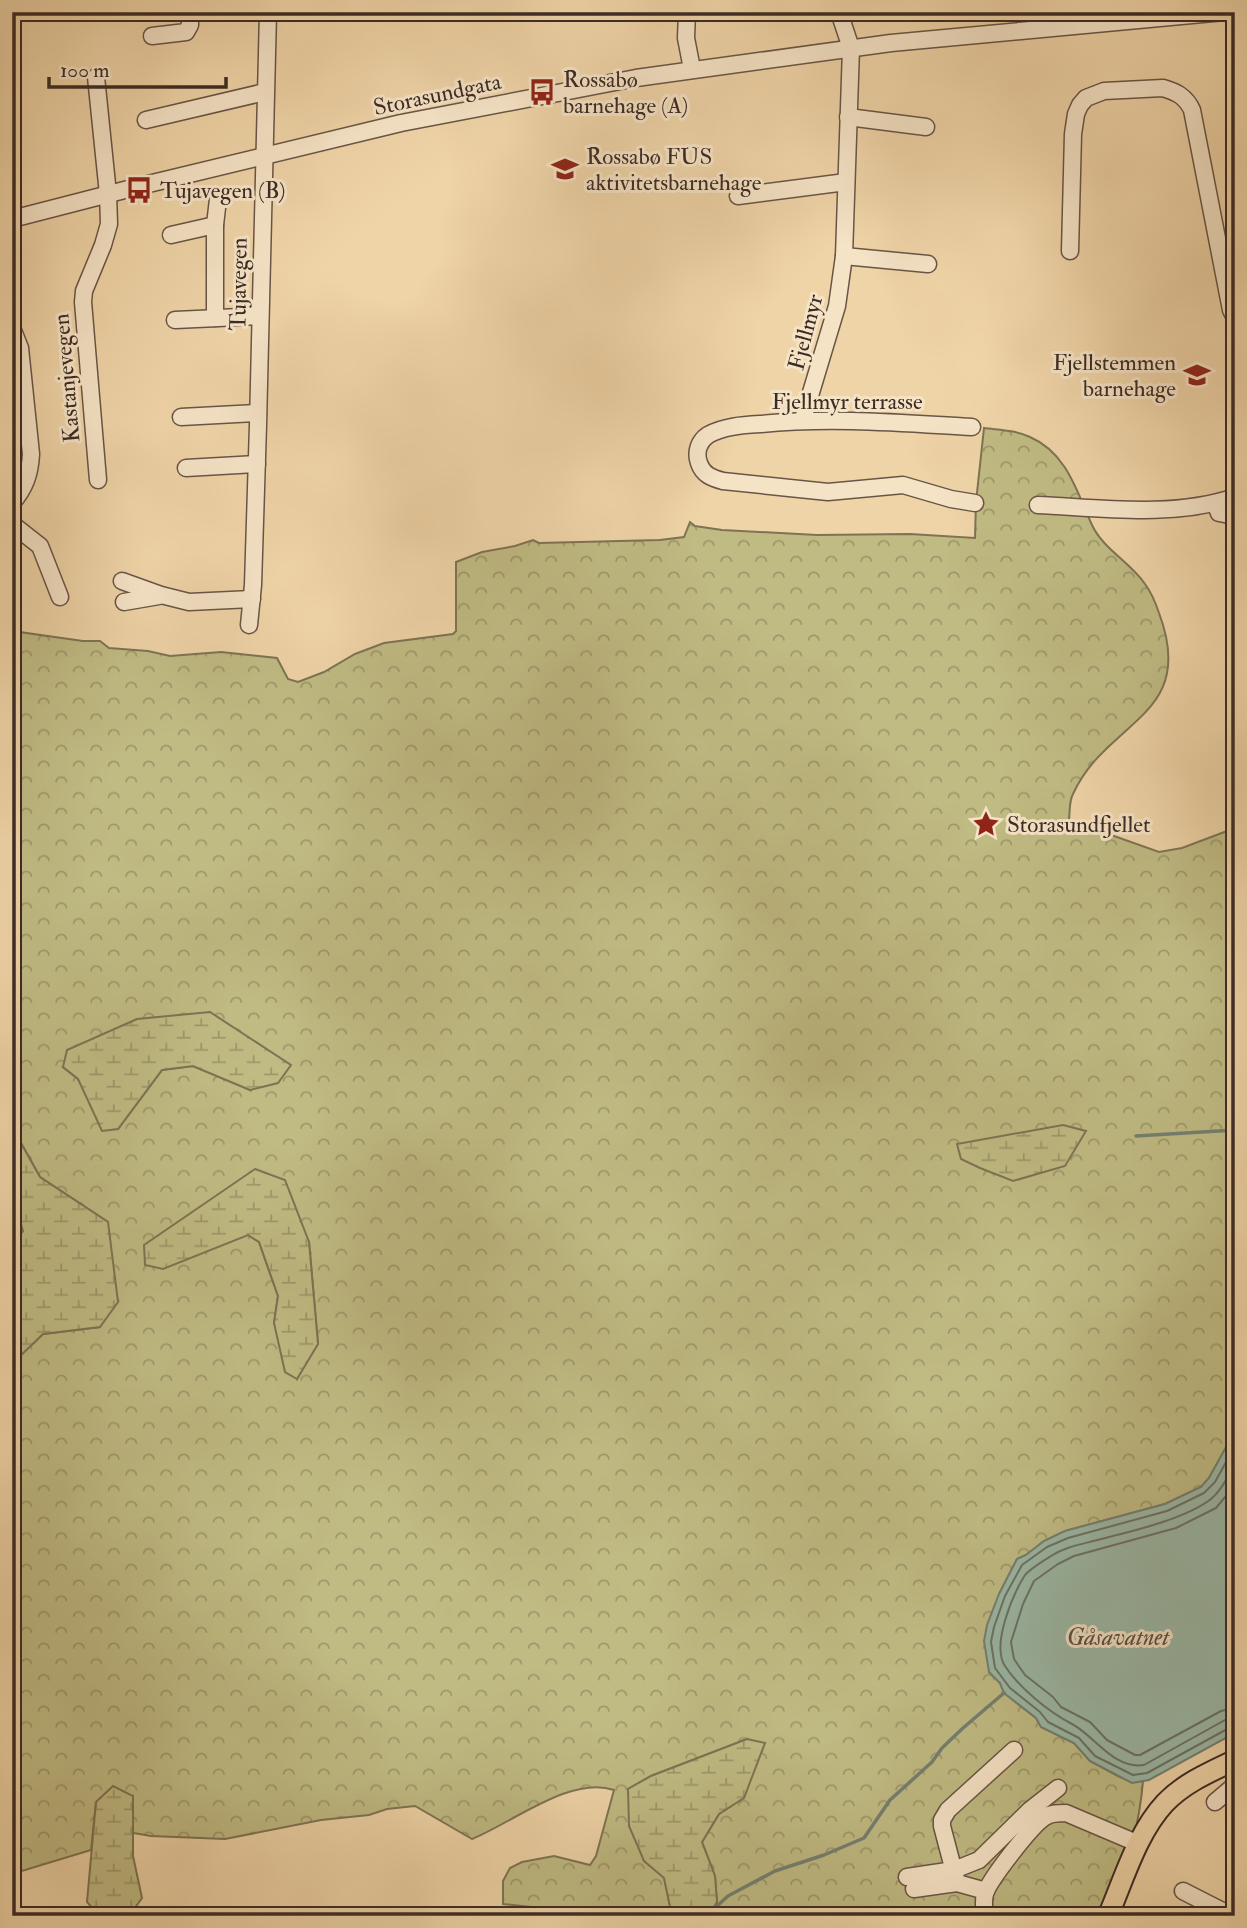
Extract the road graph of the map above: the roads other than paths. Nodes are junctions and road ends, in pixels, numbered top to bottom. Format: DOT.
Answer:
graph roads {
  1 [pos="190,12"];
  2 [pos="268,12"];
  3 [pos="687,12"];
  4 [pos="839,12"];
  5 [pos="1224,12"];
  6 [pos="1117,17"];
  7 [pos="152,36"];
  8 [pos="851,48"];
  9 [pos="692,69"];
  10 [pos="96,77"];
  11 [pos="265,92"];
  12 [pos="848,117"];
  13 [pos="146,120"];
  14 [pos="926,127"];
  15 [pos="265,156"];
  16 [pos="846,182"];
  17 [pos="108,194"];
  18 [pos="738,196"];
  19 [pos="218,199"];
  20 [pos="12,219"];
  21 [pos="215,225"];
  22 [pos="172,235"];
  23 [pos="1070,251"];
  24 [pos="844,256"];
  25 [pos="928,264"];
  26 [pos="260,316"];
  27 [pos="215,318"];
  28 [pos="1235,318"];
  29 [pos="176,320"];
  30 [pos="12,328"];
  31 [pos="20,410"];
  32 [pos="258,413"];
  33 [pos="181,417"];
  34 [pos="803,419"];
  35 [pos="972,427"];
  36 [pos="257,464"];
  37 [pos="186,468"];
  38 [pos="98,480"];
  39 [pos="1235,497"];
  40 [pos="12,503"];
  41 [pos="975,503"];
  42 [pos="1215,503"];
  43 [pos="1038,506"];
  44 [pos="1235,516"];
  45 [pos="12,524"];
  46 [pos="122,581"];
  47 [pos="161,595"];
  48 [pos="60,597"];
  49 [pos="252,599"];
  50 [pos="124,602"];
  51 [pos="249,625"];
  52 [pos="1014,1750"];
  53 [pos="1235,1760"];
  54 [pos="1235,1785"];
  55 [pos="1058,1788"];
  56 [pos="1216,1802"];
  57 [pos="1139,1844"];
  58 [pos="956,1877"];
  59 [pos="911,1883"];
  60 [pos="986,1891"];
  61 [pos="1183,1891"];
  62 [pos="985,1916"];
  63 [pos="1108,1916"];
  64 [pos="1232,1916"];
  1 -- 7 [label="street"];
  2 -- 11 [label="street, Tujavegen"];
  3 -- 9 [label="street"];
  4 -- 8 [label="street"];
  5 -- 6 [label="street, Storasundgata"];
  6 -- 8 [label="street, Storasundgata"];
  8 -- 9 [label="street, Storasundgata"];
  8 -- 12 [label="street, Fjellmyr"];
  9 -- 15 [label="street, Storasundgata"];
  10 -- 17 [label="street, Kastanjevegen"];
  11 -- 13 [label="street"];
  11 -- 15 [label="street, Tujavegen"];
  12 -- 14 [label="street"];
  12 -- 16 [label="street, Fjellmyr"];
  15 -- 17 [label="street, Storasundgata"];
  15 -- 26 [label="street, Tujavegen"];
  16 -- 18 [label="street"];
  16 -- 24 [label="street, Fjellmyr"];
  17 -- 20 [label="street, Storasundgata"];
  17 -- 38 [label="street, Kastanjevegen"];
  19 -- 21 [label="street"];
  21 -- 22 [label="street"];
  21 -- 27 [label="street"];
  23 -- 28 [label="street"];
  24 -- 25 [label="street"];
  24 -- 34 [label="street, Fjellmyr"];
  26 -- 27 [label="street"];
  26 -- 32 [label="street, Tujavegen"];
  27 -- 29 [label="street"];
  30 -- 31 [label="street"];
  31 -- 40 [label="street"];
  32 -- 33 [label="street"];
  32 -- 36 [label="street, Tujavegen"];
  34 -- 35 [label="street, Fjellmyr terrasse"];
  34 -- 41 [label="street, Fjellmyr terrasse"];
  36 -- 37 [label="street"];
  36 -- 49 [label="street, Tujavegen"];
  39 -- 42 [label="street"];
  42 -- 43 [label="street"];
  42 -- 44 [label="street"];
  45 -- 48 [label="street"];
  46 -- 47 [label="street"];
  47 -- 49 [label="street"];
  47 -- 50 [label="street"];
  49 -- 51 [label="street, Tujavegen"];
  52 -- 58 [label="street"];
  53 -- 57 [label="main road"];
  54 -- 56 [label="street"];
  55 -- 58 [label="street"];
  57 -- 60 [label="street"];
  57 -- 63 [label="main road"];
  58 -- 59 [label="street"];
  58 -- 60 [label="street"];
  60 -- 62 [label="street"];
  61 -- 64 [label="street"];
}
